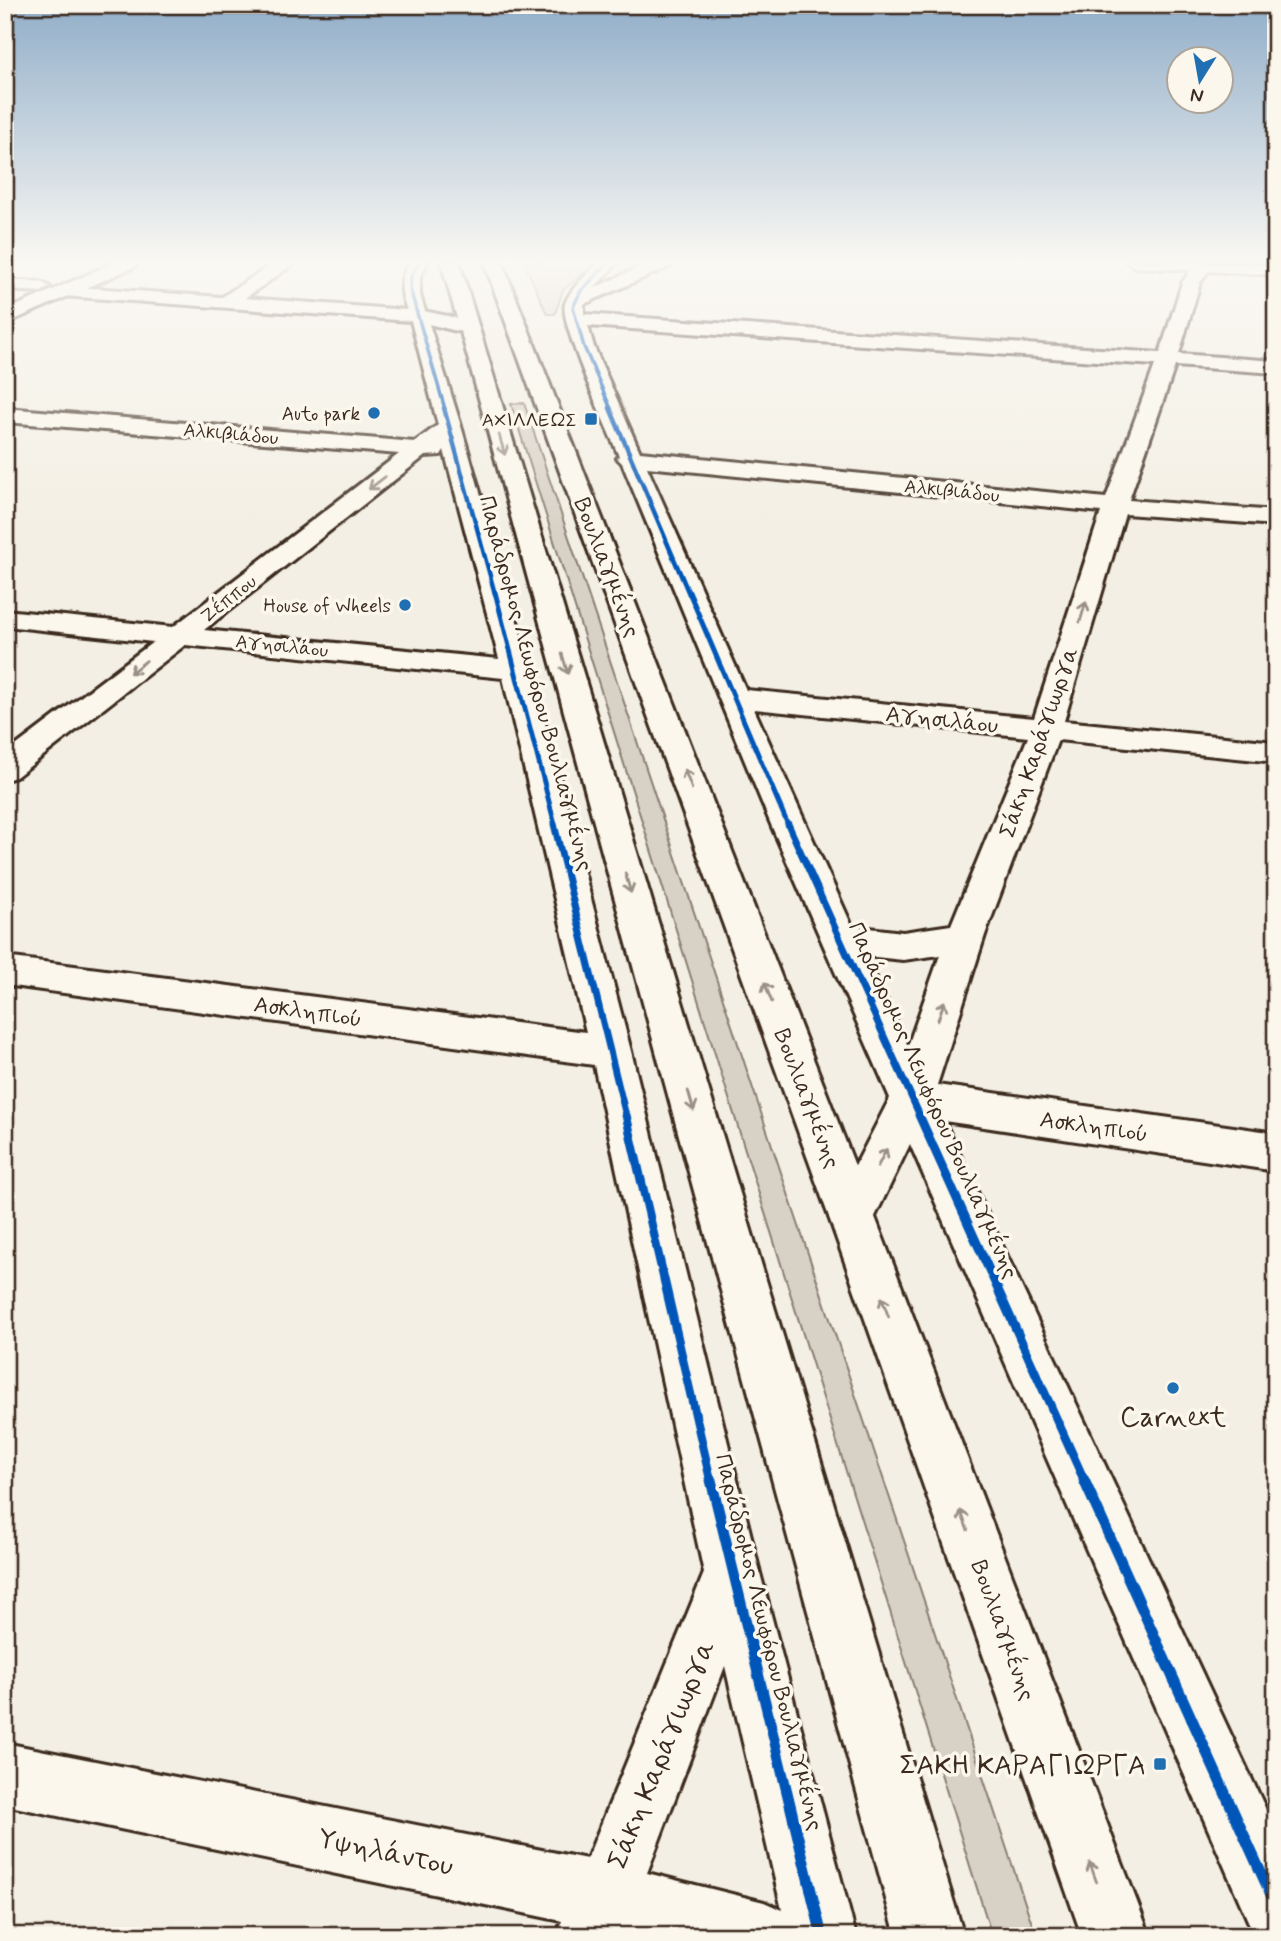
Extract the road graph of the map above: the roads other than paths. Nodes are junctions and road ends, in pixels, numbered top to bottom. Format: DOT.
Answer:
graph roads {
  1 [pos="419,353"];
  2 [pos="476,353"];
  3 [pos="527,353"];
  4 [pos="589,353"];
  5 [pos="1075,353"];
  6 [pos="1169,353"];
  7 [pos="1167,360"];
  8 [pos="1276,368"];
  9 [pos="5,415"];
  10 [pos="442,442"];
  11 [pos="629,458"];
  12 [pos="1115,506"];
  13 [pos="1276,518"];
  14 [pos="5,618"];
  15 [pos="180,635"];
  16 [pos="516,670"];
  17 [pos="733,698"];
  18 [pos="1046,730"];
  19 [pos="1276,752"];
  20 [pos="5,770"];
  21 [pos="966,935"];
  22 [pos="839,937"];
  23 [pos="5,971"];
  24 [pos="611,1051"];
  25 [pos="911,1099"];
  26 [pos="1276,1152"];
  27 [pos="852,1217"];
  28 [pos="732,1573"];
  29 [pos="5,1774"];
  30 [pos="1276,1906"];
  31 [pos="597,1916"];
  32 [pos="764,1936"];
  33 [pos="822,1936"];
  34 [pos="930,1936"];
  35 [pos="1116,1936"];
  1 -- 10 [label="street, Παράδρομος Λεωφόρου Βουλιαγμένης"];
  2 -- 34 [label="street, one-way"];
  27 -- 3 [label="street, Βουλιαγμένης, one-way"];
  4 -- 11 [label="street, Παράδρομος Λεωφόρου Βουλιαγμένης"];
  5 -- 7 [label="street"];
  6 -- 7 [label="street, Σάκη Καράγιωργα"];
  7 -- 8 [label="street"];
  7 -- 12 [label="street, Σάκη Καράγιωργα"];
  9 -- 10 [label="street, Αλκιβιάδου"];
  10 -- 15 [label="street, Ζέππου, one-way"];
  10 -- 16 [label="street, Παράδρομος Λεωφόρου Βουλιαγμένης"];
  11 -- 12 [label="street, Αλκιβιάδου"];
  11 -- 17 [label="street, Παράδρομος Λεωφόρου Βουλιαγμένης"];
  12 -- 13 [label="street, Αλκιβιάδου"];
  18 -- 12 [label="street, Σάκη Καράγιωργα, one-way"];
  14 -- 15 [label="street, Αγησιλάου"];
  15 -- 16 [label="street, Αγησιλάου"];
  15 -- 20 [label="street, Ζέππου, one-way"];
  16 -- 24 [label="street, Παράδρομος Λεωφόρου Βουλιαγμένης"];
  17 -- 18 [label="street, Αγησιλάου"];
  17 -- 22 [label="street, Παράδρομος Λεωφόρου Βουλιαγμένης"];
  18 -- 19 [label="street, Αγησιλάου"];
  18 -- 21 [label="street, Σάκη Καράγιωργα"];
  21 -- 22 [label="street"];
  25 -- 21 [label="street, Σάκη Καράγιωργα, one-way"];
  22 -- 25 [label="street, Παράδρομος Λεωφόρου Βουλιαγμένης"];
  23 -- 24 [label="street, Ασκληπιού"];
  24 -- 28 [label="street, Παράδρομος Λεωφόρου Βουλιαγμένης"];
  25 -- 26 [label="street, Ασκληπιού"];
  27 -- 25 [label="street, Σάκη Καράγιωργα, one-way"];
  25 -- 30 [label="street, Παράδρομος Λεωφόρου Βουλιαγμένης"];
  35 -- 27 [label="street, Βουλιαγμένης, one-way"];
  28 -- 31 [label="street, Σάκη Καράγιωργα"];
  28 -- 33 [label="street, Παράδρομος Λεωφόρου Βουλιαγμένης"];
  29 -- 31 [label="street, Υψηλάντου"];
  31 -- 32 [label="street, Υψηλάντου"];
}
